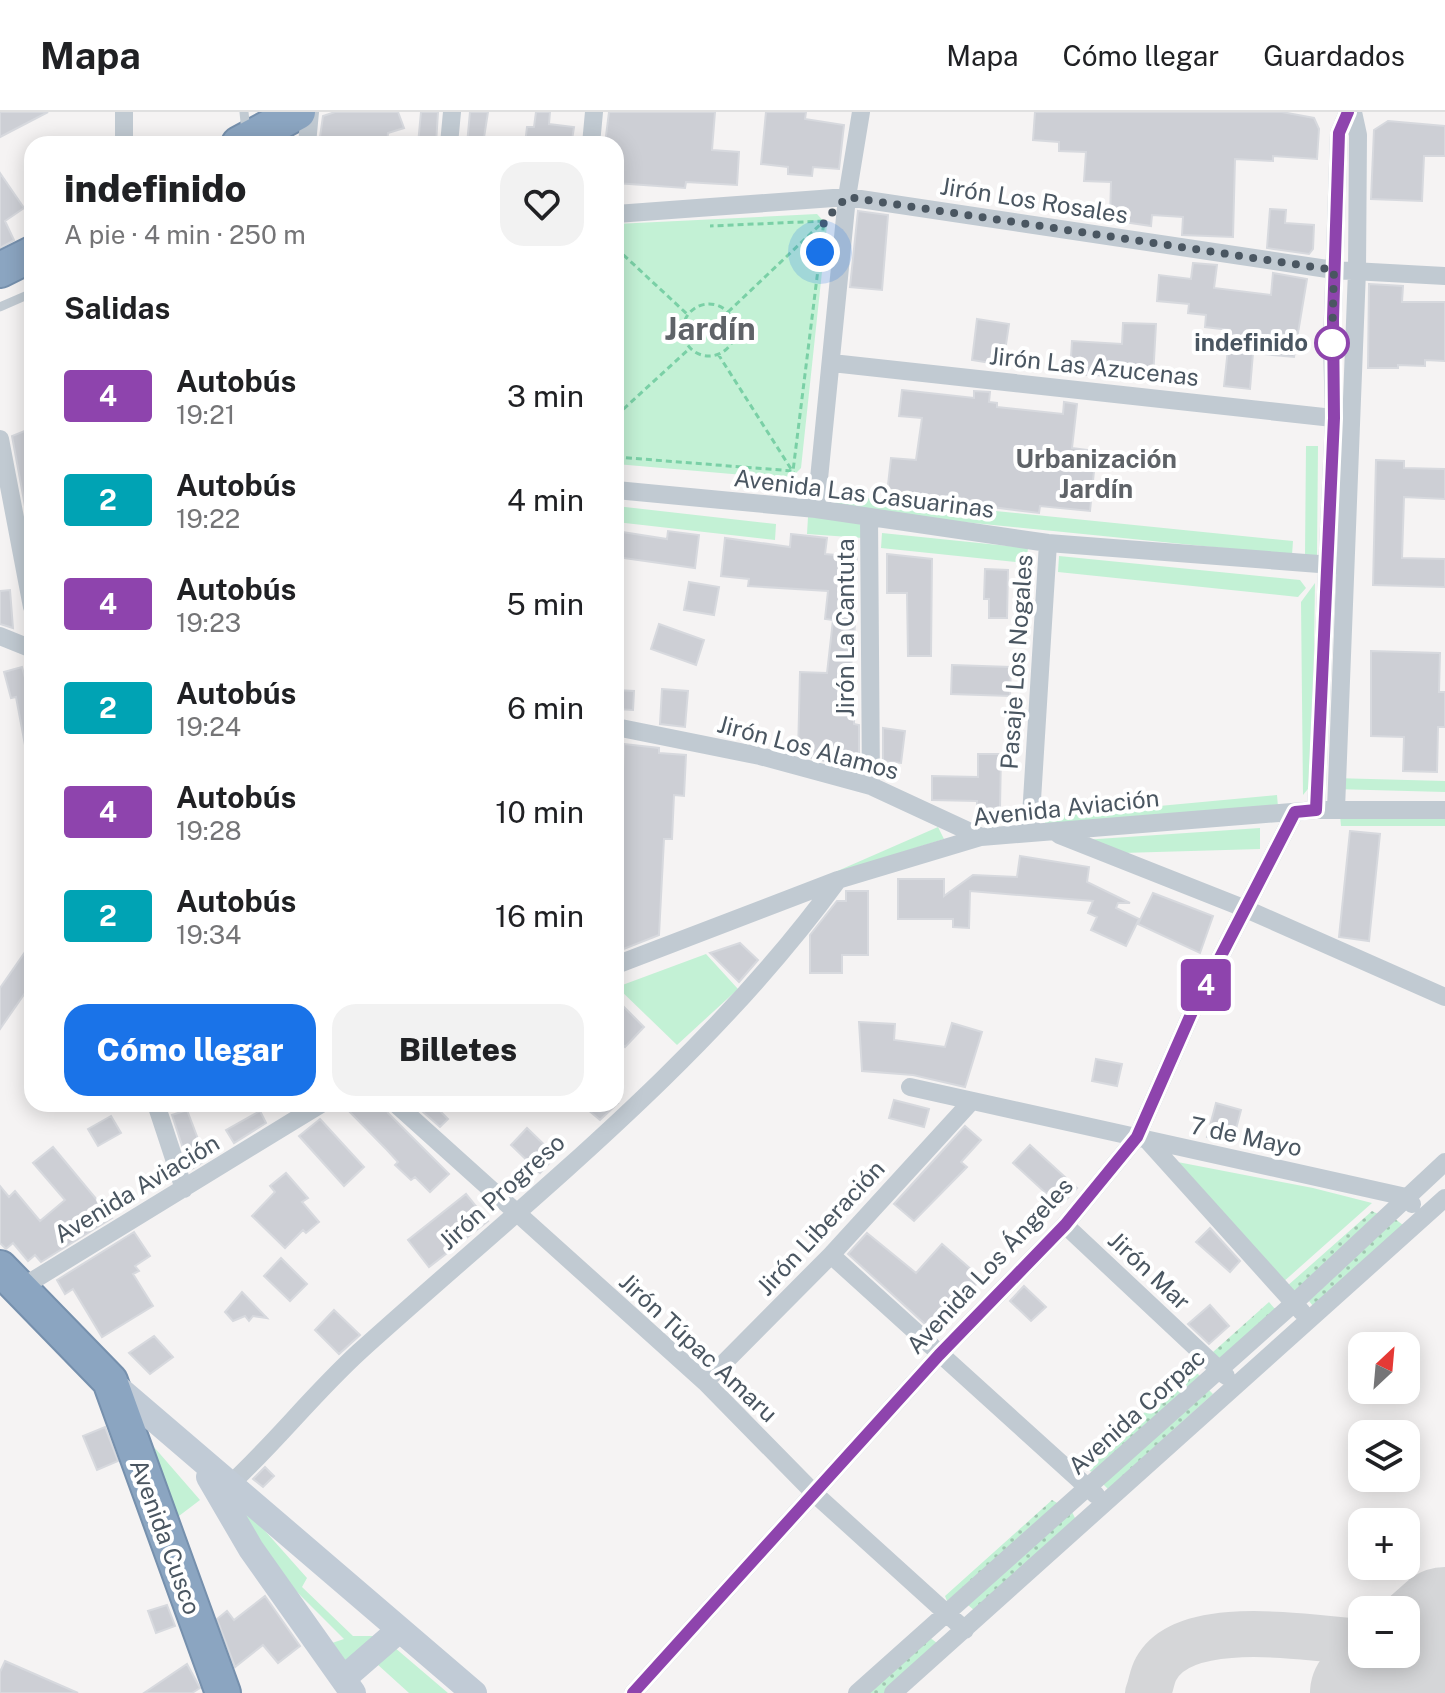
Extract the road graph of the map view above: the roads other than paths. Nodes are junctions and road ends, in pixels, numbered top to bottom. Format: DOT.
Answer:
graph roads {
  1 [pos="124,112"];
  2 [pos="298,112"];
  3 [pos="310,112"];
  4 [pos="452,112"];
  5 [pos="594,112"];
  6 [pos="861,112"];
  7 [pos="1351,112"];
  8 [pos="244,132"];
  9 [pos="124,136"];
  10 [pos="308,136"];
  11 [pos="450,136"];
  12 [pos="592,136"];
  13 [pos="847,197"];
  14 [pos="624,213"];
  15 [pos="24,258"];
  16 [pos="0,270"];
  17 [pos="1334,270"];
  18 [pos="1357,271"];
  19 [pos="1445,276"];
  20 [pos="24,299"];
  21 [pos="2,310"];
  22 [pos="832,363"];
  23 [pos="1342,419"];
  24 [pos="0,439"];
  25 [pos="624,491"];
  26 [pos="816,509"];
  27 [pos="869,517"];
  28 [pos="1048,543"];
  29 [pos="24,565"];
  30 [pos="1326,565"];
  31 [pos="1345,566"];
  32 [pos="0,636"];
  33 [pos="24,646"];
  34 [pos="624,729"];
  35 [pos="871,786"];
  36 [pos="1336,809"];
  37 [pos="1316,810"];
  38 [pos="1445,810"];
  39 [pos="1295,812"];
  40 [pos="1030,832"];
  41 [pos="1053,833"];
  42 [pos="981,837"];
  43 [pos="838,880"];
  44 [pos="1246,909"];
  45 [pos="624,962"];
  46 [pos="1445,997"];
  47 [pos="910,1087"];
  48 [pos="970,1103"];
  49 [pos="159,1112"];
  50 [pos="308,1112"];
  51 [pos="405,1112"];
  52 [pos="1142,1139"];
  53 [pos="1445,1162"];
  54 [pos="184,1189"];
  55 [pos="1406,1197"];
  56 [pos="1445,1198"];
  57 [pos="516,1212"];
  58 [pos="1424,1217"];
  59 [pos="1065,1225"];
  60 [pos="831,1255"];
  61 [pos="10,1278"];
  62 [pos="1293,1304"];
  63 [pos="1309,1319"];
  64 [pos="939,1355"];
  65 [pos="1220,1370"];
  66 [pos="110,1381"];
  67 [pos="705,1382"];
  68 [pos="1235,1385"];
  69 [pos="1088,1487"];
  70 [pos="225,1489"];
  71 [pos="816,1495"];
  72 [pos="1103,1501"];
  73 [pos="947,1614"];
  74 [pos="965,1630"];
  75 [pos="398,1631"];
  76 [pos="349,1685"];
  77 [pos="223,1693"];
  78 [pos="474,1693"];
  79 [pos="633,1693"];
  80 [pos="857,1693"];
  81 [pos="893,1693"];
  1 -- 9 [label="street"];
  2 -- 8 [label="highway"];
  3 -- 10 [label="street"];
  4 -- 11 [label="street"];
  5 -- 12 [label="street"];
  6 -- 13 [label="street, Jirón La Cantuta"];
  7 -- 17 [label="street"];
  7 -- 18 [label="street"];
  13 -- 14 [label="street, Jirón Los Rosales"];
  13 -- 17 [label="street, Jirón Los Rosales"];
  13 -- 22 [label="street, Jirón La Cantuta"];
  15 -- 16 [label="highway"];
  17 -- 18 [label="street, Jirón Los Rosales"];
  17 -- 23 [label="street"];
  18 -- 19 [label="street, Jirón Los Rosales"];
  18 -- 23 [label="street"];
  20 -- 21 [label="lane"];
  22 -- 23 [label="street, Jirón Las Azucenas"];
  22 -- 26 [label="street, Jirón La Cantuta"];
  23 -- 30 [label="street"];
  23 -- 31 [label="street"];
  24 -- 29 [label="street"];
  25 -- 26 [label="street, Avenida Las Casuarinas"];
  26 -- 27 [label="street, Avenida Las Casuarinas"];
  27 -- 28 [label="street, Avenida Las Casuarinas"];
  27 -- 35 [label="street, Jirón La Cantuta"];
  28 -- 30 [label="street, Avenida Las Casuarinas"];
  28 -- 40 [label="street, Pasaje Los Nogales"];
  30 -- 31 [label="street, Avenida Las Casuarinas"];
  30 -- 37 [label="street"];
  31 -- 36 [label="street"];
  32 -- 33 [label="street"];
  34 -- 35 [label="street, Jirón Los Alamos"];
  35 -- 42 [label="street, Jirón Los Alamos"];
  36 -- 37 [label="street, Avenida Aviación"];
  36 -- 38 [label="street, Avenida Aviación"];
  37 -- 39 [label="street, Avenida Aviación"];
  39 -- 41 [label="street, Avenida Aviación"];
  39 -- 44 [label="street, Avenida Los Ángeles"];
  40 -- 41 [label="street, Avenida Aviación"];
  40 -- 42 [label="street, Avenida Aviación"];
  41 -- 44 [label="street"];
  42 -- 43 [label="street, Avenida Aviación"];
  43 -- 45 [label="street, Avenida Aviación"];
  43 -- 57 [label="street, Jirón Progreso"];
  44 -- 46 [label="street"];
  44 -- 52 [label="street, Avenida Los Ángeles"];
  47 -- 48 [label="street, 7 de Mayo"];
  48 -- 52 [label="street, 7 de Mayo"];
  48 -- 60 [label="street, Jirón Liberación"];
  49 -- 54 [label="street"];
  50 -- 54 [label="street, Avenida Aviación"];
  51 -- 57 [label="street, Jirón Túpac Amaru"];
  52 -- 55 [label="street, 7 de Mayo"];
  52 -- 59 [label="street, Avenida Los Ángeles"];
  52 -- 62 [label="street"];
  53 -- 55 [label="street, Avenida Corpac"];
  54 -- 61 [label="street, Avenida Aviación"];
  55 -- 58 [label="street"];
  55 -- 62 [label="street, Avenida Corpac"];
  56 -- 58 [label="street, Avenida Corpac"];
  57 -- 67 [label="street, Jirón Túpac Amaru"];
  57 -- 70 [label="street, Jirón Progreso"];
  58 -- 63 [label="street, Avenida Corpac"];
  59 -- 64 [label="street, Avenida Los Ángeles"];
  59 -- 65 [label="street, Jirón Mar"];
  60 -- 64 [label="street"];
  60 -- 67 [label="street, Jirón Liberación"];
  61 -- 66 [label="highway"];
  62 -- 63 [label="street"];
  62 -- 65 [label="street, Avenida Corpac"];
  63 -- 68 [label="street, Avenida Corpac"];
  64 -- 69 [label="street"];
  64 -- 71 [label="street, Avenida Los Ángeles"];
  65 -- 68 [label="street, Jirón Mar"];
  65 -- 69 [label="street, Avenida Corpac"];
  66 -- 70 [label="street"];
  66 -- 77 [label="highway, Avenida Cusco"];
  67 -- 71 [label="street, Jirón Túpac Amaru"];
  68 -- 72 [label="street, Avenida Corpac"];
  69 -- 72 [label="street"];
  69 -- 73 [label="street, Avenida Corpac"];
  70 -- 75 [label="street"];
  70 -- 76 [label="street"];
  71 -- 73 [label="street, Jirón Túpac Amaru"];
  71 -- 79 [label="street, Avenida Los Ángeles"];
  72 -- 74 [label="street, Avenida Corpac"];
  73 -- 74 [label="street, Jirón Túpac Amaru"];
  73 -- 80 [label="street, Avenida Corpac"];
  74 -- 81 [label="street, Avenida Corpac"];
  75 -- 76 [label="street"];
  75 -- 78 [label="street"];
}
